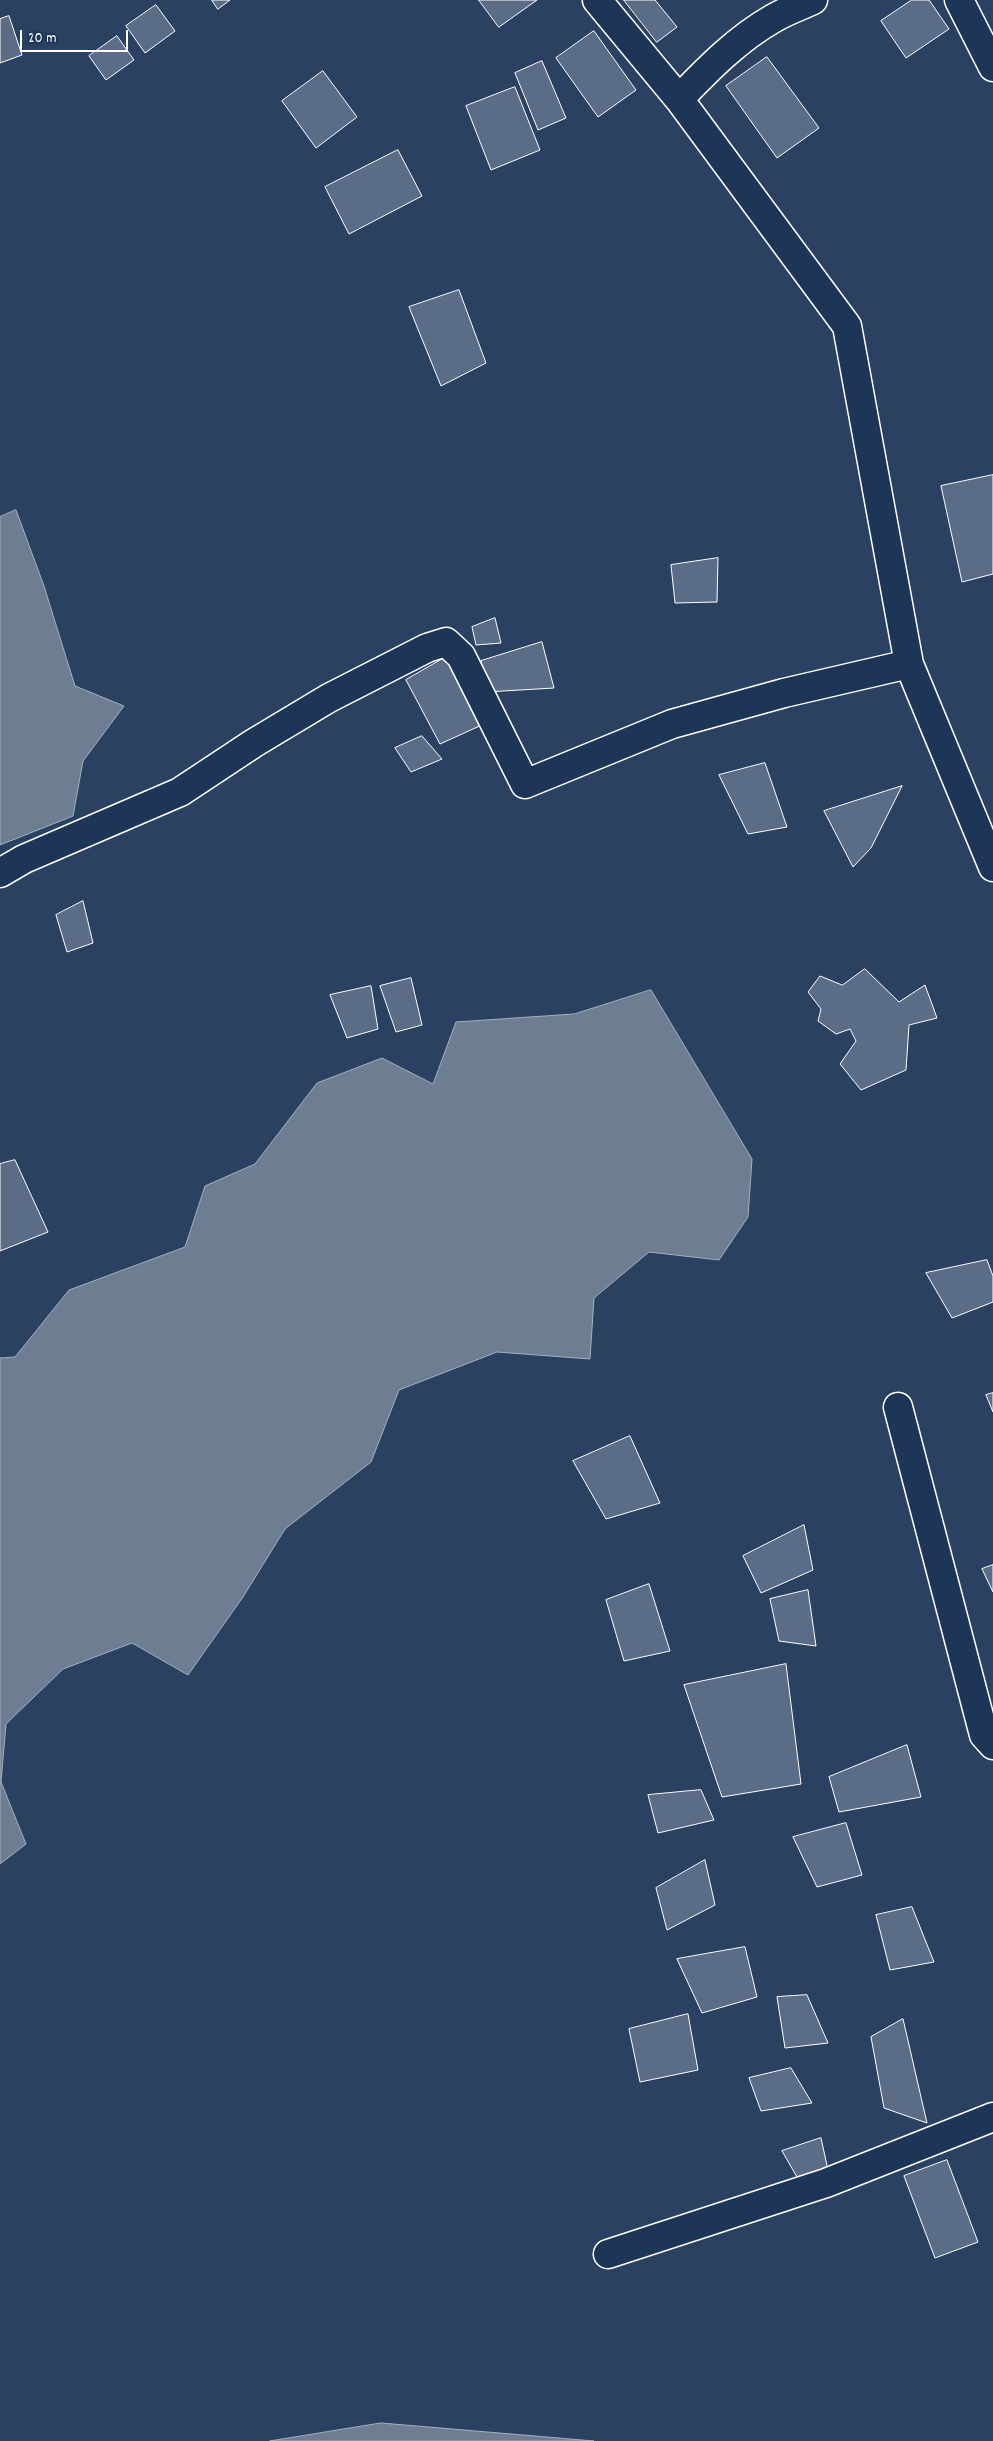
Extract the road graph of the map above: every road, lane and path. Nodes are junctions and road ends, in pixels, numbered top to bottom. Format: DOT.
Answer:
graph roads {
  1 [pos="597,0"];
  2 [pos="813,0"];
  3 [pos="959,0"];
  4 [pos="993,67"];
  5 [pos="679,99"];
  6 [pos="909,664"];
  7 [pos="993,867"];
  8 [pos="0,874"];
  9 [pos="898,1407"];
  10 [pos="993,1745"];
  11 [pos="993,2117"];
  12 [pos="608,2254"];
  1 -- 5 [label="street"];
  2 -- 5 [label="street"];
  3 -- 4 [label="street"];
  5 -- 6 [label="street"];
  6 -- 7 [label="street"];
  6 -- 8 [label="street"];
  9 -- 10 [label="street"];
  11 -- 12 [label="street"];
}
